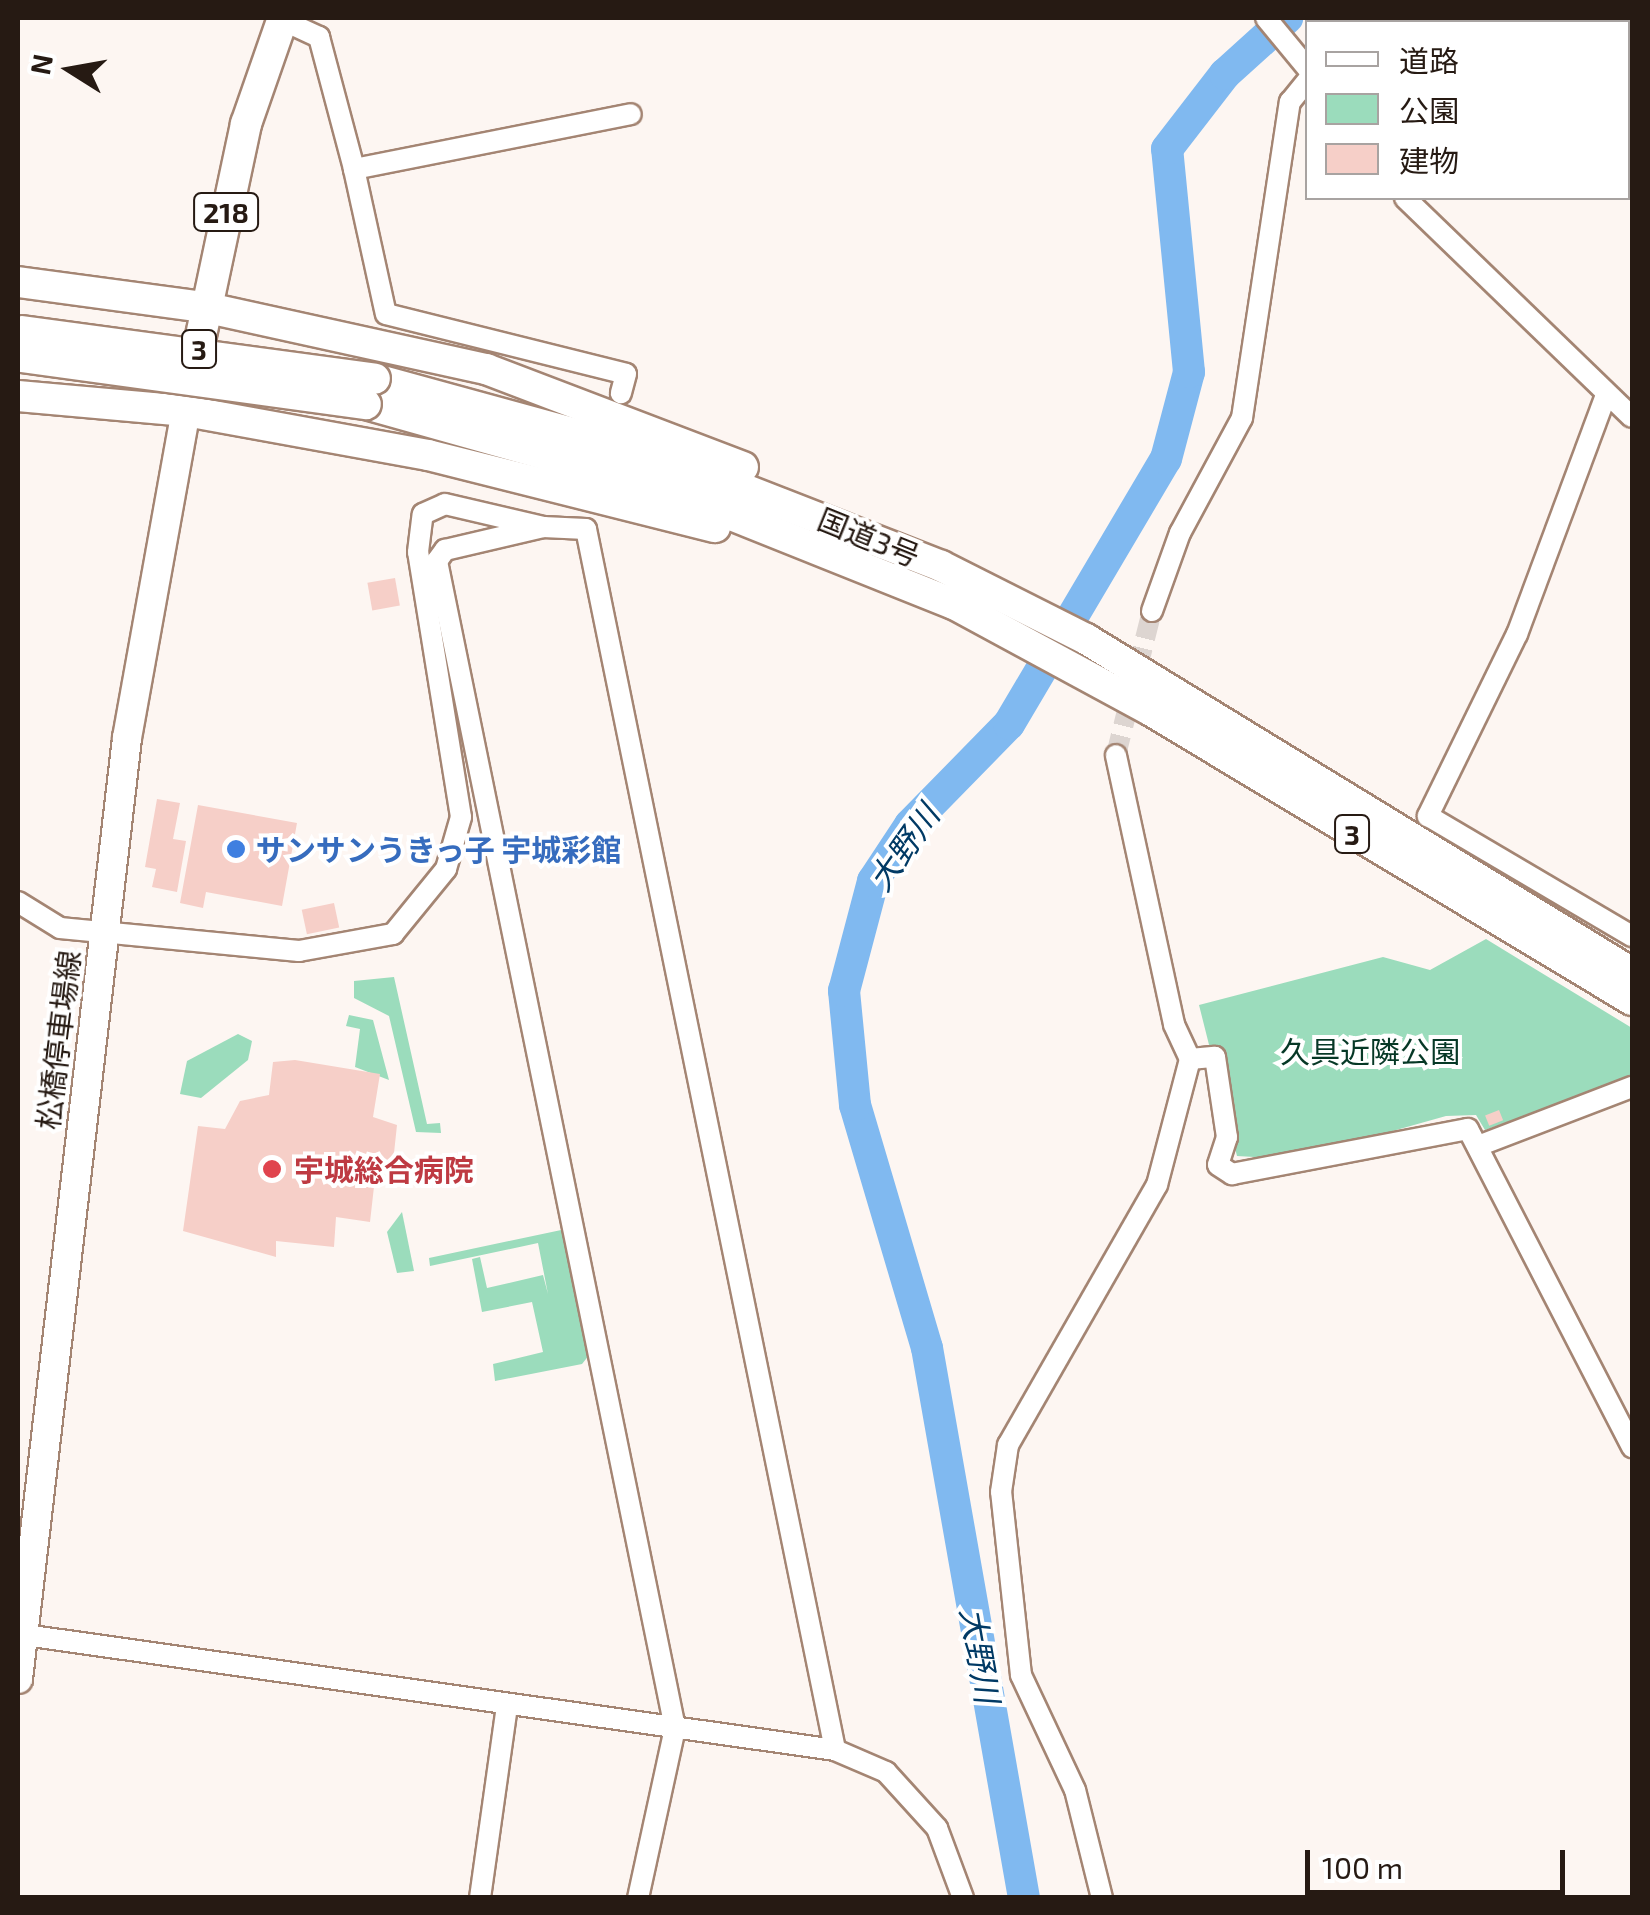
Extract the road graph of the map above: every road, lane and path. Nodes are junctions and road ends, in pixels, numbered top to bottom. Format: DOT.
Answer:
graph roads {
  1 [pos="1266,18"];
  2 [pos="282,19"];
  3 [pos="1305,65"];
  4 [pos="1305,85"];
  5 [pos="631,114"];
  6 [pos="354,169"];
  7 [pos="1407,200"];
  8 [pos="18,282"];
  9 [pos="204,306"];
  10 [pos="20,344"];
  11 [pos="621,393"];
  12 [pos="1606,395"];
  13 [pos="18,396"];
  14 [pos="186,411"];
  15 [pos="1632,416"];
  16 [pos="543,528"];
  17 [pos="951,590"];
  18 [pos="1152,611"];
  19 [pos="1116,755"];
  20 [pos="18,902"];
  21 [pos="105,928"];
  22 [pos="1632,936"];
  23 [pos="1632,972"];
  24 [pos="1632,1000"];
  25 [pos="1190,1059"];
  26 [pos="1632,1087"];
  27 [pos="1478,1146"];
  28 [pos="1632,1447"];
  29 [pos="20,1634"];
  30 [pos="18,1680"];
  31 [pos="507,1706"];
  32 [pos="675,1728"];
  33 [pos="835,1750"];
  34 [pos="480,1898"];
  35 [pos="638,1898"];
  36 [pos="963,1898"];
  37 [pos="1102,1898"];
  1 -- 3 [label="street"];
  2 -- 6 [label="street"];
  2 -- 9 [label="highway, 218"];
  4 -- 18 [label="street"];
  5 -- 6 [label="street"];
  6 -- 11 [label="street"];
  7 -- 12 [label="street"];
  8 -- 9 [label="highway, 3"];
  9 -- 14 [label="highway, 218"];
  9 -- 17 [label="highway"];
  10 -- 17 [label="highway, 国道3号 / 3, bridge"];
  12 -- 15 [label="street"];
  12 -- 22 [label="street"];
  13 -- 14 [label="highway, 3"];
  14 -- 17 [label="highway"];
  14 -- 21 [label="main road, 松橋停車場線"];
  16 -- 21 [label="street"];
  16 -- 32 [label="street"];
  16 -- 33 [label="street"];
  17 -- 23 [label="highway, 国道3号 / 3"];
  17 -- 24 [label="highway, 国道3号 / 3"];
  19 -- 25 [label="street"];
  20 -- 21 [label="street"];
  21 -- 29 [label="main road, 松橋停車場線"];
  25 -- 27 [label="street"];
  25 -- 37 [label="street"];
  26 -- 27 [label="street"];
  27 -- 28 [label="street"];
  29 -- 30 [label="main road, 松橋停車場線"];
  29 -- 31 [label="street"];
  31 -- 32 [label="street"];
  31 -- 34 [label="street"];
  32 -- 33 [label="street"];
  32 -- 35 [label="street"];
  33 -- 36 [label="street"];
}
